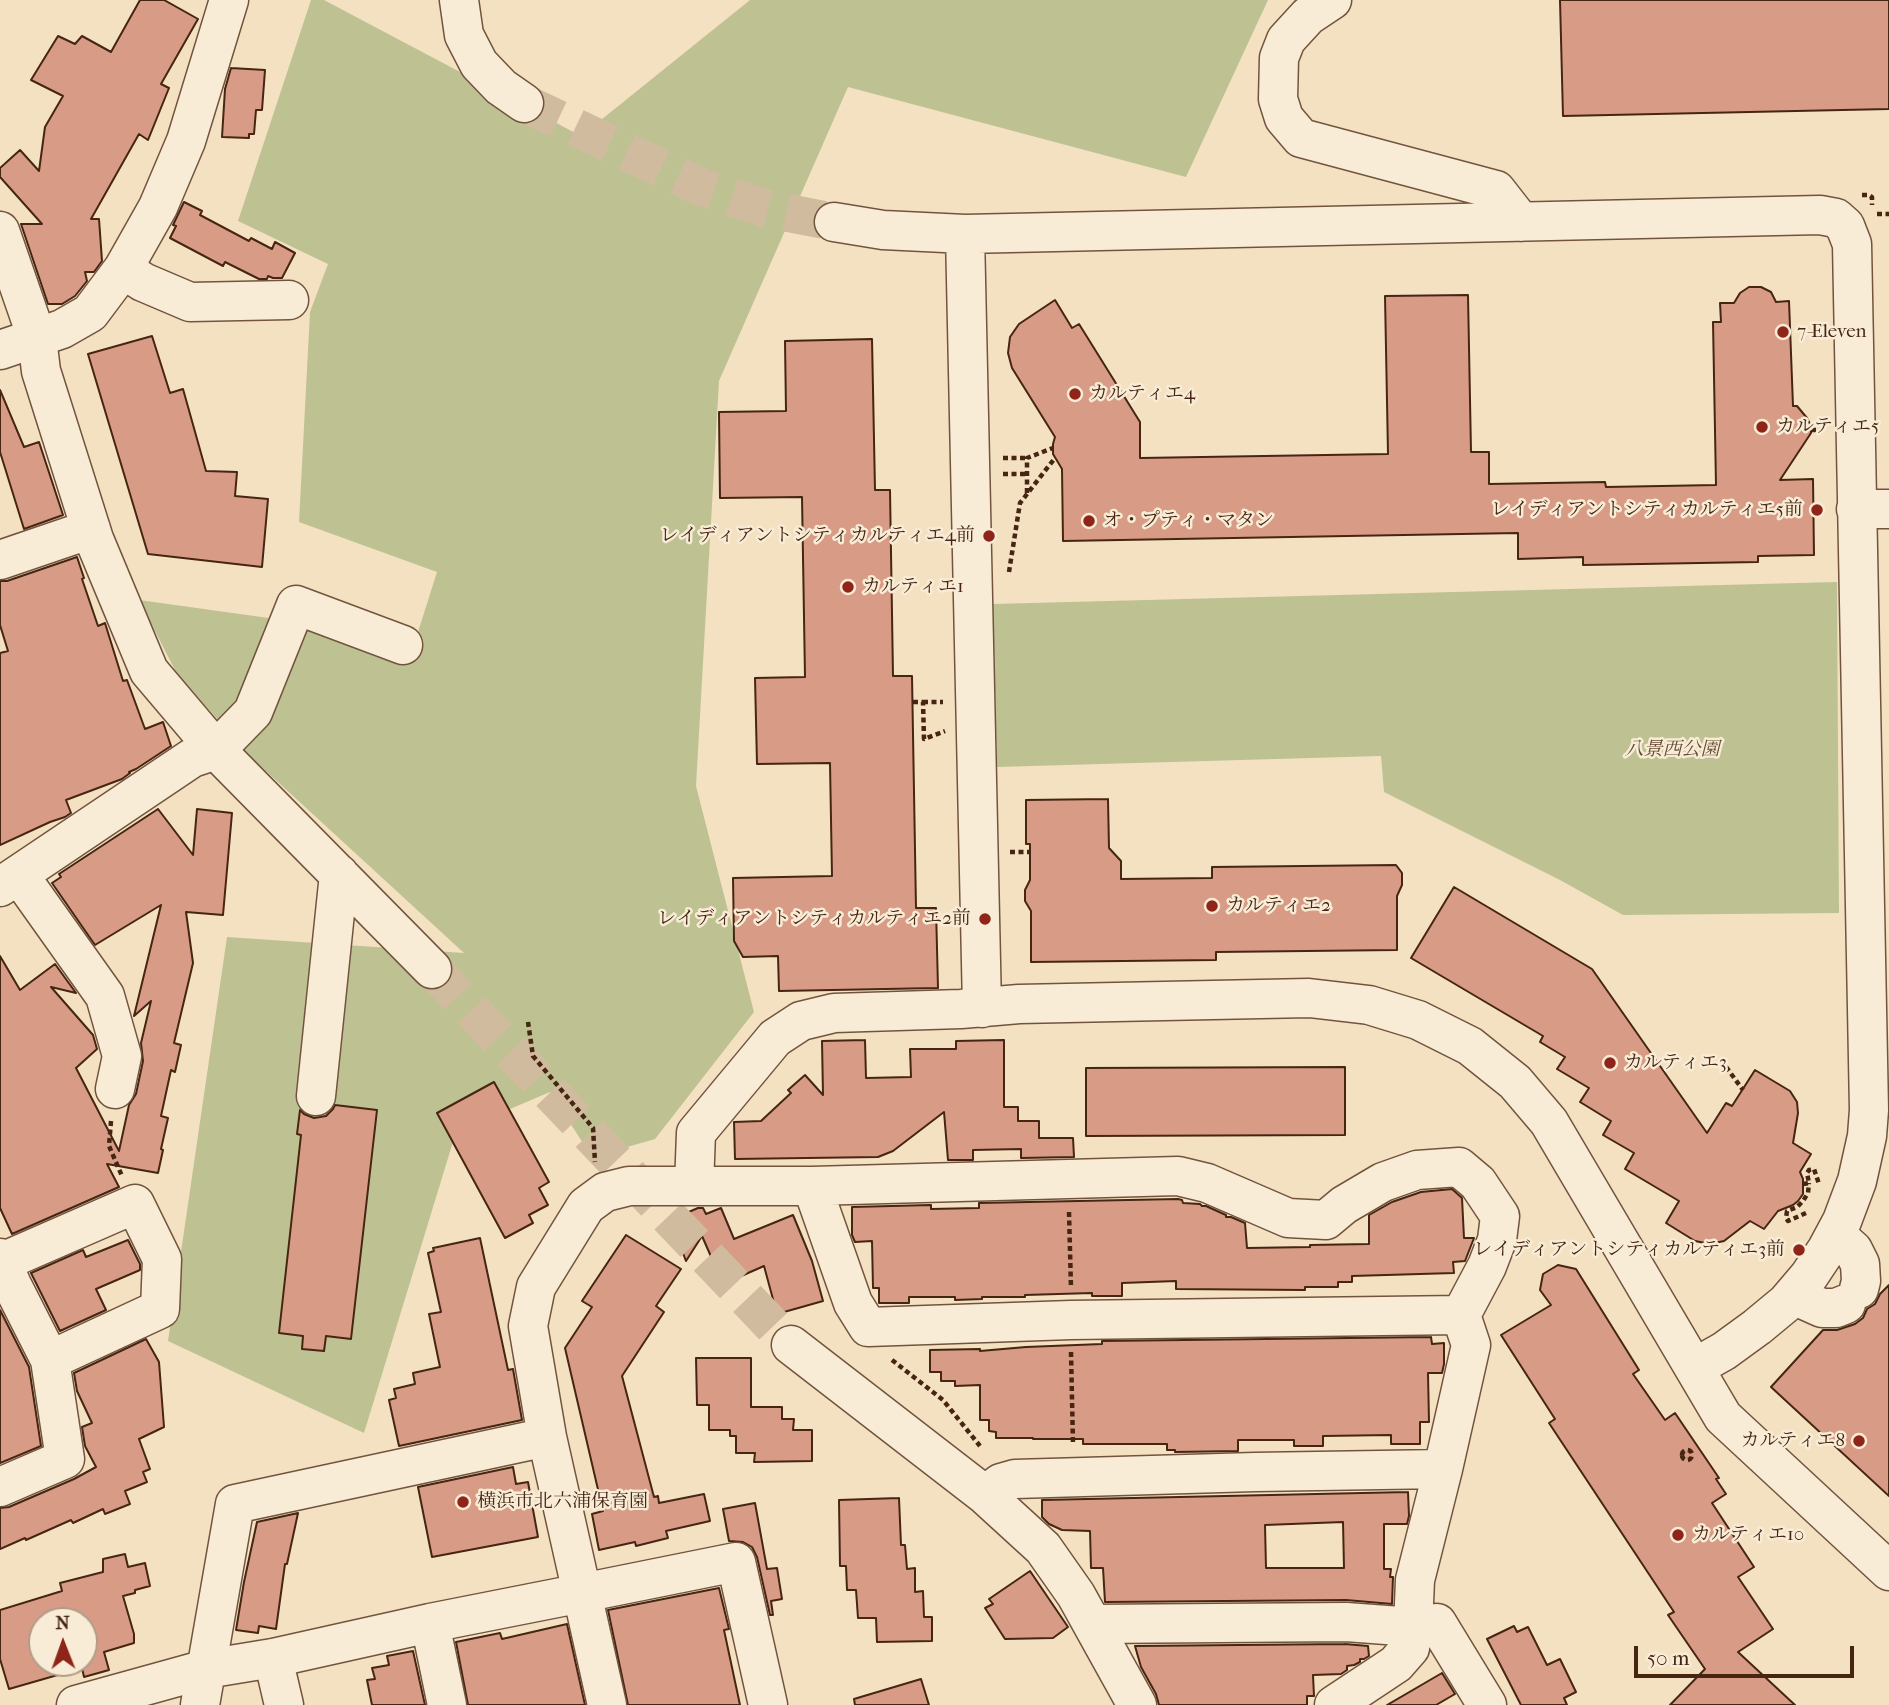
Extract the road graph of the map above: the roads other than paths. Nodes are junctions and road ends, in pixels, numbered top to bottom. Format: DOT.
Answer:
graph roads {
  1 [pos="229,0"];
  2 [pos="458,0"];
  3 [pos="1332,0"];
  4 [pos="524,103"];
  5 [pos="834,222"];
  6 [pos="1521,222"];
  7 [pos="0,231"];
  8 [pos="965,234"];
  9 [pos="123,269"];
  10 [pos="289,300"];
  11 [pos="37,338"];
  12 [pos="0,350"];
  13 [pos="1872,509"];
  14 [pos="91,529"];
  15 [pos="0,560"];
  16 [pos="1874,633"];
  17 [pos="403,645"];
  18 [pos="216,750"];
  19 [pos="339,874"];
  20 [pos="10,881"];
  21 [pos="432,969"];
  22 [pos="1878,971"];
  23 [pos="982,1008"];
  24 [pos="115,1089"];
  25 [pos="1879,1093"];
  26 [pos="316,1096"];
  27 [pos="694,1185"];
  28 [pos="812,1186"];
  29 [pos="1822,1223"];
  30 [pos="3,1274"];
  31 [pos="1793,1295"];
  32 [pos="1461,1315"];
  33 [pos="792,1345"];
  34 [pos="50,1360"];
  35 [pos="1694,1368"];
  36 [pos="547,1437"];
  37 [pos="1443,1469"];
  38 [pos="0,1487"];
  39 [pos="985,1494"];
  40 [pos="1889,1571"];
  41 [pos="582,1593"];
  42 [pos="430,1623"];
  43 [pos="1092,1624"];
  44 [pos="1413,1627"];
  45 [pos="273,1658"];
  46 [pos="203,1687"];
  47 [pos="76,1705"];
  48 [pos="284,1705"];
  49 [pos="447,1705"];
  50 [pos="607,1705"];
  51 [pos="768,1705"];
  52 [pos="1137,1705"];
  53 [pos="1334,1705"];
  54 [pos="1487,1705"];
  1 -- 9 [label="street"];
  2 -- 4 [label="street"];
  3 -- 6 [label="street"];
  5 -- 8 [label="street"];
  6 -- 8 [label="street"];
  6 -- 13 [label="street"];
  7 -- 11 [label="street"];
  8 -- 23 [label="street"];
  9 -- 10 [label="street"];
  9 -- 11 [label="street"];
  11 -- 12 [label="street"];
  11 -- 14 [label="street"];
  13 -- 16 [label="street"];
  14 -- 15 [label="street"];
  14 -- 18 [label="street"];
  16 -- 22 [label="street"];
  17 -- 18 [label="street"];
  18 -- 19 [label="street"];
  18 -- 20 [label="street"];
  19 -- 21 [label="street"];
  19 -- 26 [label="street"];
  20 -- 24 [label="street"];
  22 -- 25 [label="street"];
  23 -- 27 [label="street"];
  23 -- 35 [label="street"];
  25 -- 29 [label="street"];
  27 -- 28 [label="street"];
  27 -- 36 [label="street"];
  28 -- 32 [label="street"];
  28 -- 32 [label="street"];
  29 -- 31 [label="street"];
  29 -- 31 [label="street"];
  30 -- 34 [label="street"];
  30 -- 34 [label="street"];
  31 -- 35 [label="street"];
  32 -- 37 [label="street"];
  33 -- 39 [label="street"];
  34 -- 38 [label="street"];
  35 -- 40 [label="street"];
  36 -- 41 [label="street"];
  36 -- 46 [label="street"];
  37 -- 39 [label="street"];
  37 -- 44 [label="street"];
  39 -- 43 [label="street"];
  41 -- 42 [label="street"];
  41 -- 50 [label="street"];
  41 -- 51 [label="street"];
  42 -- 45 [label="street"];
  42 -- 49 [label="street"];
  43 -- 44 [label="street"];
  43 -- 52 [label="street"];
  44 -- 53 [label="street"];
  44 -- 54 [label="street"];
  45 -- 46 [label="street"];
  45 -- 48 [label="street"];
  46 -- 47 [label="street"];
}
